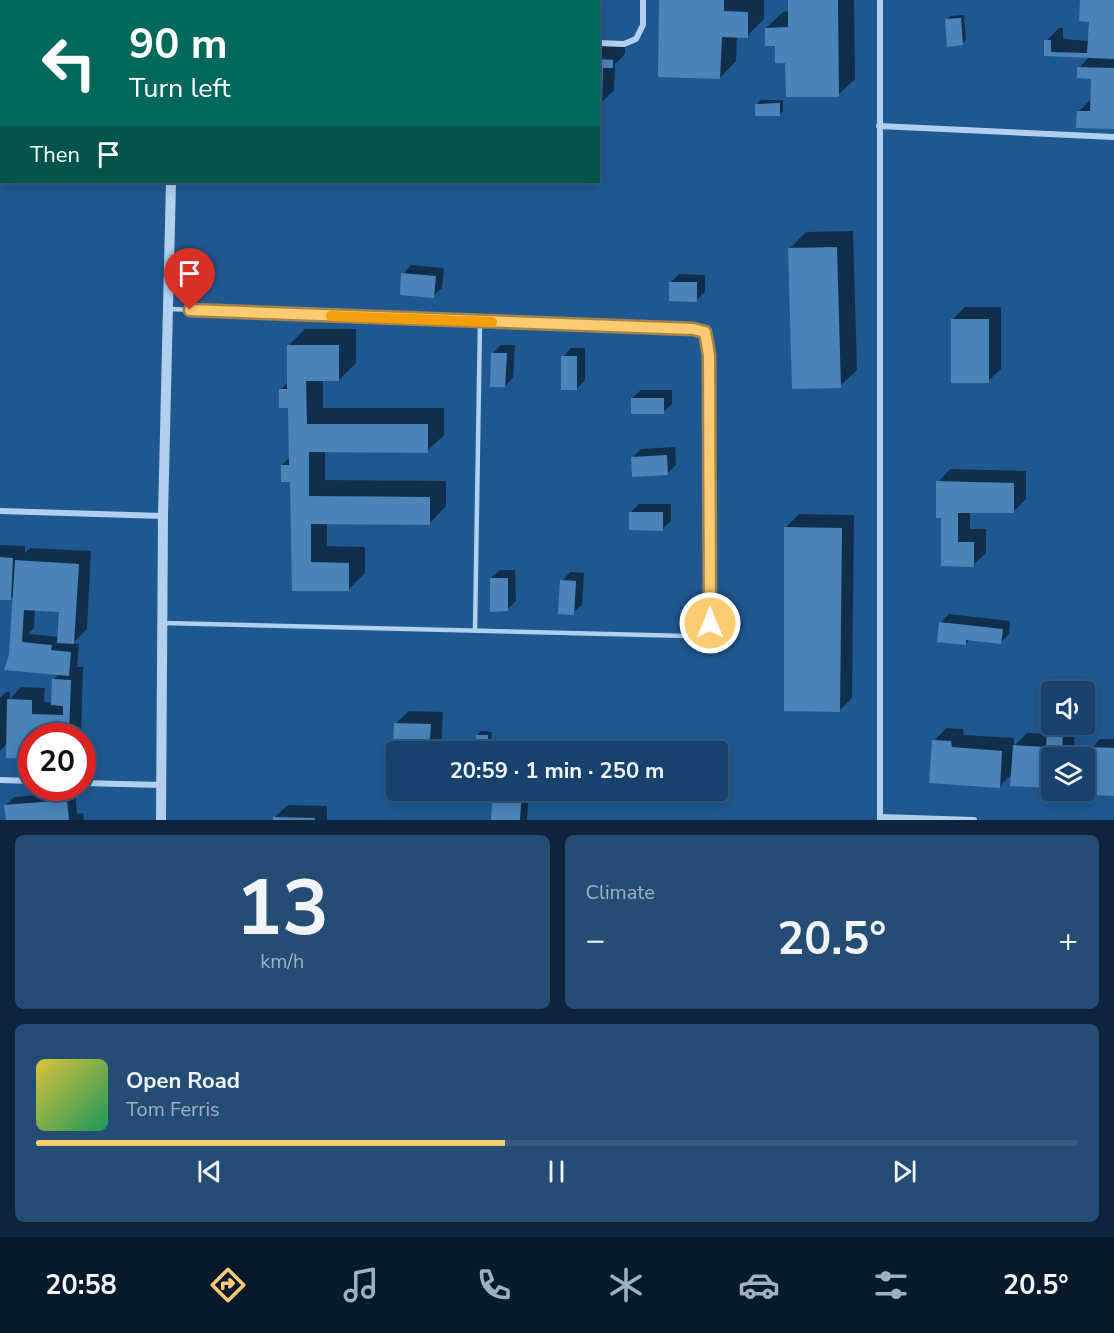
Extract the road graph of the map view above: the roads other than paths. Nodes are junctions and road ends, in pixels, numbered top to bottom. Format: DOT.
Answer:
graph roads {
  1 [pos="644,0"];
  2 [pos="880,0"];
  3 [pos="600,43"];
  4 [pos="879,126"];
  5 [pos="1114,138"];
  6 [pos="171,183"];
  7 [pos="168,309"];
  8 [pos="480,321"];
  9 [pos="0,511"];
  10 [pos="163,516"];
  11 [pos="162,623"];
  12 [pos="475,630"];
  13 [pos="0,780"];
  14 [pos="18,781"];
  15 [pos="96,783"];
  16 [pos="161,785"];
  17 [pos="880,819"];
  18 [pos="161,820"];
  19 [pos="974,820"];
  1 -- 3 [label="street"];
  2 -- 4 [label="street"];
  4 -- 5 [label="street"];
  4 -- 17 [label="street"];
  6 -- 7 [label="street"];
  7 -- 8 [label="lane"];
  7 -- 10 [label="street"];
  8 -- 12 [label="lane"];
  8 -- 12 [label="lane"];
  9 -- 10 [label="street"];
  10 -- 11 [label="street"];
  11 -- 12 [label="lane"];
  11 -- 16 [label="street"];
  13 -- 14 [label="street"];
  15 -- 16 [label="street"];
  16 -- 18 [label="street"];
  17 -- 19 [label="street"];
}
